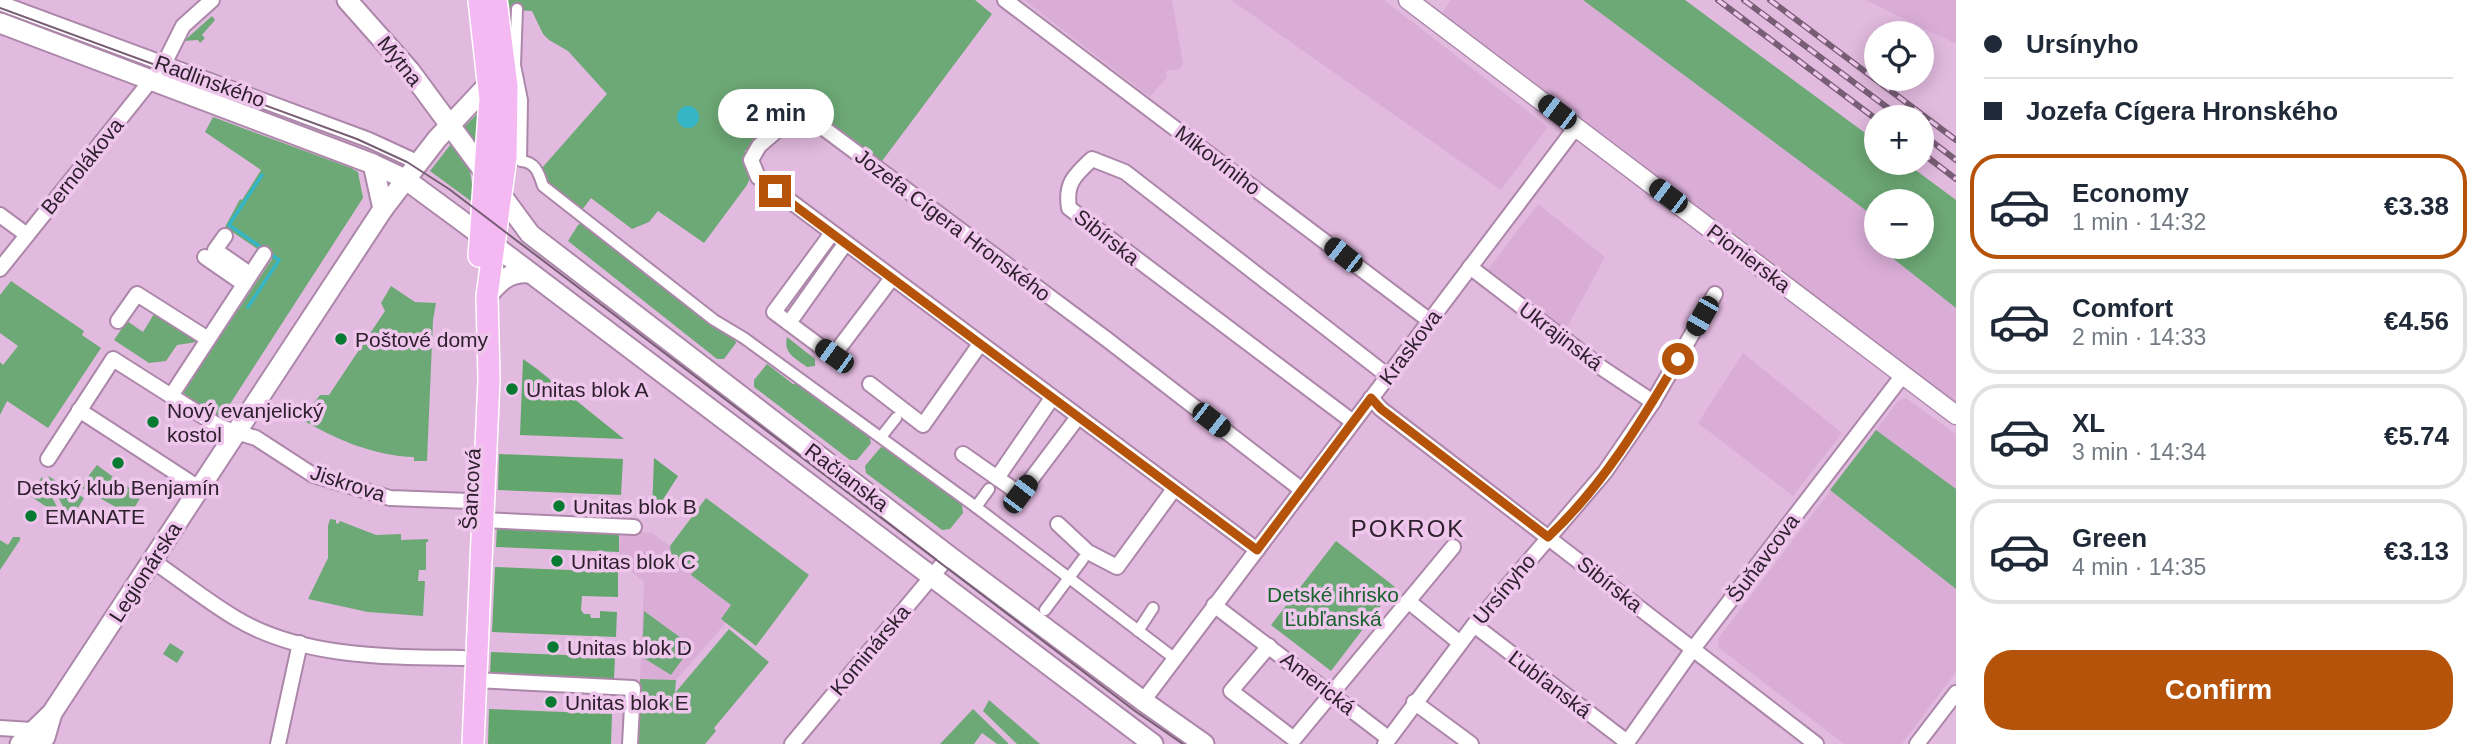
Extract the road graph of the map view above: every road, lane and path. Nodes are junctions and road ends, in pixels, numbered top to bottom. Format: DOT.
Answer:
graph roads {
  1 [pos="212,0"];
  2 [pos="347,0"];
  3 [pos="479,0"];
  4 [pos="496,0"];
  5 [pos="1005,0"];
  6 [pos="1408,0"];
  7 [pos="517,9"];
  8 [pos="1,10"];
  9 [pos="164,64"];
  10 [pos="497,75"];
  11 [pos="151,81"];
  12 [pos="450,125"];
  13 [pos="1576,127"];
  14 [pos="419,163"];
  15 [pos="373,164"];
  16 [pos="485,174"];
  17 [pos="405,179"];
  18 [pos="502,196"];
  19 [pos="383,209"];
  20 [pos="0,215"];
  21 [pos="832,233"];
  22 [pos="27,235"];
  23 [pos="225,236"];
  24 [pos="487,239"];
  25 [pos="845,244"];
  26 [pos="264,254"];
  27 [pos="205,257"];
  28 [pos="1471,267"];
  29 [pos="0,269"];
  30 [pos="530,273"];
  31 [pos="892,278"];
  32 [pos="244,284"];
  33 [pos="1715,295"];
  34 [pos="487,296"];
  35 [pos="118,321"];
  36 [pos="1430,321"];
  37 [pos="789,323"];
  38 [pos="208,339"];
  39 [pos="979,344"];
  40 [pos="1903,375"];
  41 [pos="1388,376"];
  42 [pos="870,384"];
  43 [pos="171,396"];
  44 [pos="1052,398"];
  45 [pos="1371,398"];
  46 [pos="1653,402"];
  47 [pos="79,411"];
  48 [pos="1956,415"];
  49 [pos="1078,417"];
  50 [pos="896,418"];
  51 [pos="1353,422"];
  52 [pos="237,430"];
  53 [pos="881,438"];
  54 [pos="963,454"];
  55 [pos="48,459"];
  56 [pos="993,483"];
  57 [pos="200,488"];
  58 [pos="1174,489"];
  59 [pos="1302,490"];
  60 [pos="470,501"];
  61 [pos="976,507"];
  62 [pos="481,520"];
  63 [pos="1058,524"];
  64 [pos="634,527"];
  65 [pos="1548,537"];
  66 [pos="1453,547"];
  67 [pos="1257,550"];
  68 [pos="949,556"];
  69 [pos="1083,559"];
  70 [pos="153,561"];
  71 [pos="932,576"];
  72 [pos="1069,578"];
  73 [pos="1408,601"];
  74 [pos="1213,605"];
  75 [pos="1153,608"];
  76 [pos="1045,610"];
  77 [pos="1474,625"];
  78 [pos="1138,631"];
  79 [pos="300,643"];
  80 [pos="1460,643"];
  81 [pos="1269,646"];
  82 [pos="1693,649"];
  83 [pos="463,658"];
  84 [pos="1174,658"];
  85 [pos="475,680"];
  86 [pos="1956,693"];
  87 [pos="1332,694"];
  88 [pos="1143,701"];
  89 [pos="1414,702"];
  90 [pos="0,728"];
  91 [pos="30,739"];
  92 [pos="1387,741"];
  93 [pos="1627,743"];
  94 [pos="278,744"];
  95 [pos="459,744"];
  96 [pos="473,744"];
  97 [pos="630,744"];
  98 [pos="792,744"];
  99 [pos="1153,744"];
  100 [pos="1205,744"];
  101 [pos="1471,744"];
  102 [pos="1816,744"];
  103 [pos="1917,744"];
  1 -- 9 [label="street, Bernolákova"];
  2 -- 12 [label="main road, Mýtna"];
  3 -- 10 [label="main road"];
  4 -- 10 [label="main road"];
  5 -- 36 [label="street, Mikovíniho"];
  6 -- 13 [label="street, Pionierska"];
  7 -- 53 [label="street"];
  8 -- 9 [label="street, Radlinského"];
  8 -- 11 [label="main road, Radlinského"];
  9 -- 11 [label="street, Bernolákova"];
  9 -- 14 [label="street, Radlinského"];
  10 -- 12 [label="main road, Legionárska"];
  10 -- 16 [label="main road"];
  10 -- 18 [label="main road"];
  11 -- 15 [label="main road, Radlinského"];
  11 -- 22 [label="street, Bernolákova"];
  12 -- 14 [label="main road, Legionárska"];
  12 -- 16 [label="main road, Mýtna"];
  13 -- 28 [label="street, Kraskova"];
  13 -- 40 [label="street, Pionierska"];
  14 -- 17 [label="main road, Legionárska"];
  15 -- 17 [label="main road, Radlinského"];
  15 -- 19 [label="main road"];
  16 -- 18 [label="main road, Račianska"];
  16 -- 24 [label="main road"];
  17 -- 19 [label="main road, Legionárska"];
  17 -- 24 [label="main road, Radlinského"];
  18 -- 24 [label="main road"];
  18 -- 68 [label="main road, Račianska"];
  19 -- 52 [label="main road, Legionárska"];
  20 -- 22 [label="street"];
  21 -- 25 [label="street, Jozefa Cígera Hronského"];
  21 -- 37 [label="street"];
  21 -- 59 [label="street, Jozefa Cígera Hronského"];
  22 -- 29 [label="street, Bernolákova"];
  23 -- 32 [label="street"];
  24 -- 30 [label="main road, Račianska"];
  24 -- 34 [label="main road, Šancová"];
  24 -- 60 [label="main road, Šancová"];
  25 -- 31 [label="street, Jozefa Cígera Hronského"];
  25 -- 37 [label="street"];
  26 -- 32 [label="street"];
  27 -- 32 [label="street"];
  28 -- 36 [label="street, Kraskova"];
  28 -- 46 [label="street, Ukrajinská"];
  30 -- 34 [label="main road"];
  30 -- 71 [label="main road, Račianska"];
  31 -- 37 [label="street"];
  31 -- 39 [label="street, Jozefa Cígera Hronského"];
  32 -- 38 [label="street"];
  33 -- 46 [label="street, Ursínyho"];
  34 -- 62 [label="main road, Šancová"];
  35 -- 38 [label="street"];
  36 -- 41 [label="street, Kraskova"];
  38 -- 43 [label="street"];
  39 -- 42 [label="street"];
  39 -- 44 [label="street, Jozefa Cígera Hronského"];
  40 -- 48 [label="street, Pionierska"];
  40 -- 82 [label="street, Šuňavcova"];
  41 -- 45 [label="street, Kraskova"];
  41 -- 51 [label="street, Sibírska"];
  43 -- 47 [label="street"];
  43 -- 52 [label="street"];
  44 -- 49 [label="street, Jozefa Cígera Hronského"];
  44 -- 56 [label="street"];
  45 -- 51 [label="street, Kraskova"];
  45 -- 65 [label="street, Sibírska"];
  46 -- 65 [label="street, Ursínyho"];
  47 -- 55 [label="street"];
  47 -- 57 [label="street"];
  49 -- 56 [label="street"];
  49 -- 58 [label="street, Jozefa Cígera Hronského"];
  50 -- 53 [label="street"];
  51 -- 59 [label="street, Kraskova"];
  52 -- 57 [label="main road, Legionárska"];
  52 -- 60 [label="street, Jiskrova"];
  53 -- 61 [label="street"];
  54 -- 56 [label="street"];
  56 -- 61 [label="street"];
  57 -- 70 [label="main road, Legionárska"];
  58 -- 63 [label="street"];
  58 -- 67 [label="street, Jozefa Cígera Hronského"];
  59 -- 67 [label="street, Kraskova"];
  60 -- 83 [label="main road, Šancová"];
  61 -- 72 [label="street"];
  62 -- 64 [label="street, Šancová"];
  62 -- 85 [label="main road, Šancová"];
  65 -- 77 [label="street, Ursínyho"];
  65 -- 82 [label="street, Sibírska"];
  66 -- 73 [label="street"];
  67 -- 74 [label="street, Kraskova"];
  68 -- 71 [label="street, Kominárska"];
  68 -- 88 [label="main road, Račianska"];
  69 -- 72 [label="street"];
  70 -- 79 [label="street"];
  70 -- 91 [label="main road, Legionárska"];
  71 -- 98 [label="street, Kominárska"];
  71 -- 99 [label="main road, Račianska"];
  72 -- 76 [label="street"];
  72 -- 78 [label="street"];
  73 -- 80 [label="street"];
  73 -- 87 [label="street"];
  74 -- 81 [label="street, Americká"];
  74 -- 84 [label="street, Kraskova"];
  75 -- 78 [label="street"];
  77 -- 80 [label="street, Ursínyho"];
  77 -- 93 [label="street, Ľubľanská"];
  78 -- 84 [label="street"];
  79 -- 83 [label="street"];
  79 -- 94 [label="street"];
  80 -- 89 [label="street, Ursínyho"];
  81 -- 87 [label="street, Americká"];
  81 -- 87 [label="street"];
  82 -- 93 [label="street, Šuňavcova"];
  82 -- 102 [label="street, Sibírska"];
  83 -- 95 [label="main road, Šancová"];
  84 -- 88 [label="street, Kraskova"];
  85 -- 96 [label="main road, Šancová"];
  85 -- 97 [label="street"];
  86 -- 103 [label="street"];
  87 -- 92 [label="street, Americká"];
  88 -- 100 [label="main road, Račianska"];
  89 -- 92 [label="street, Ursínyho"];
  89 -- 101 [label="street"];
  90 -- 91 [label="street"];
}
